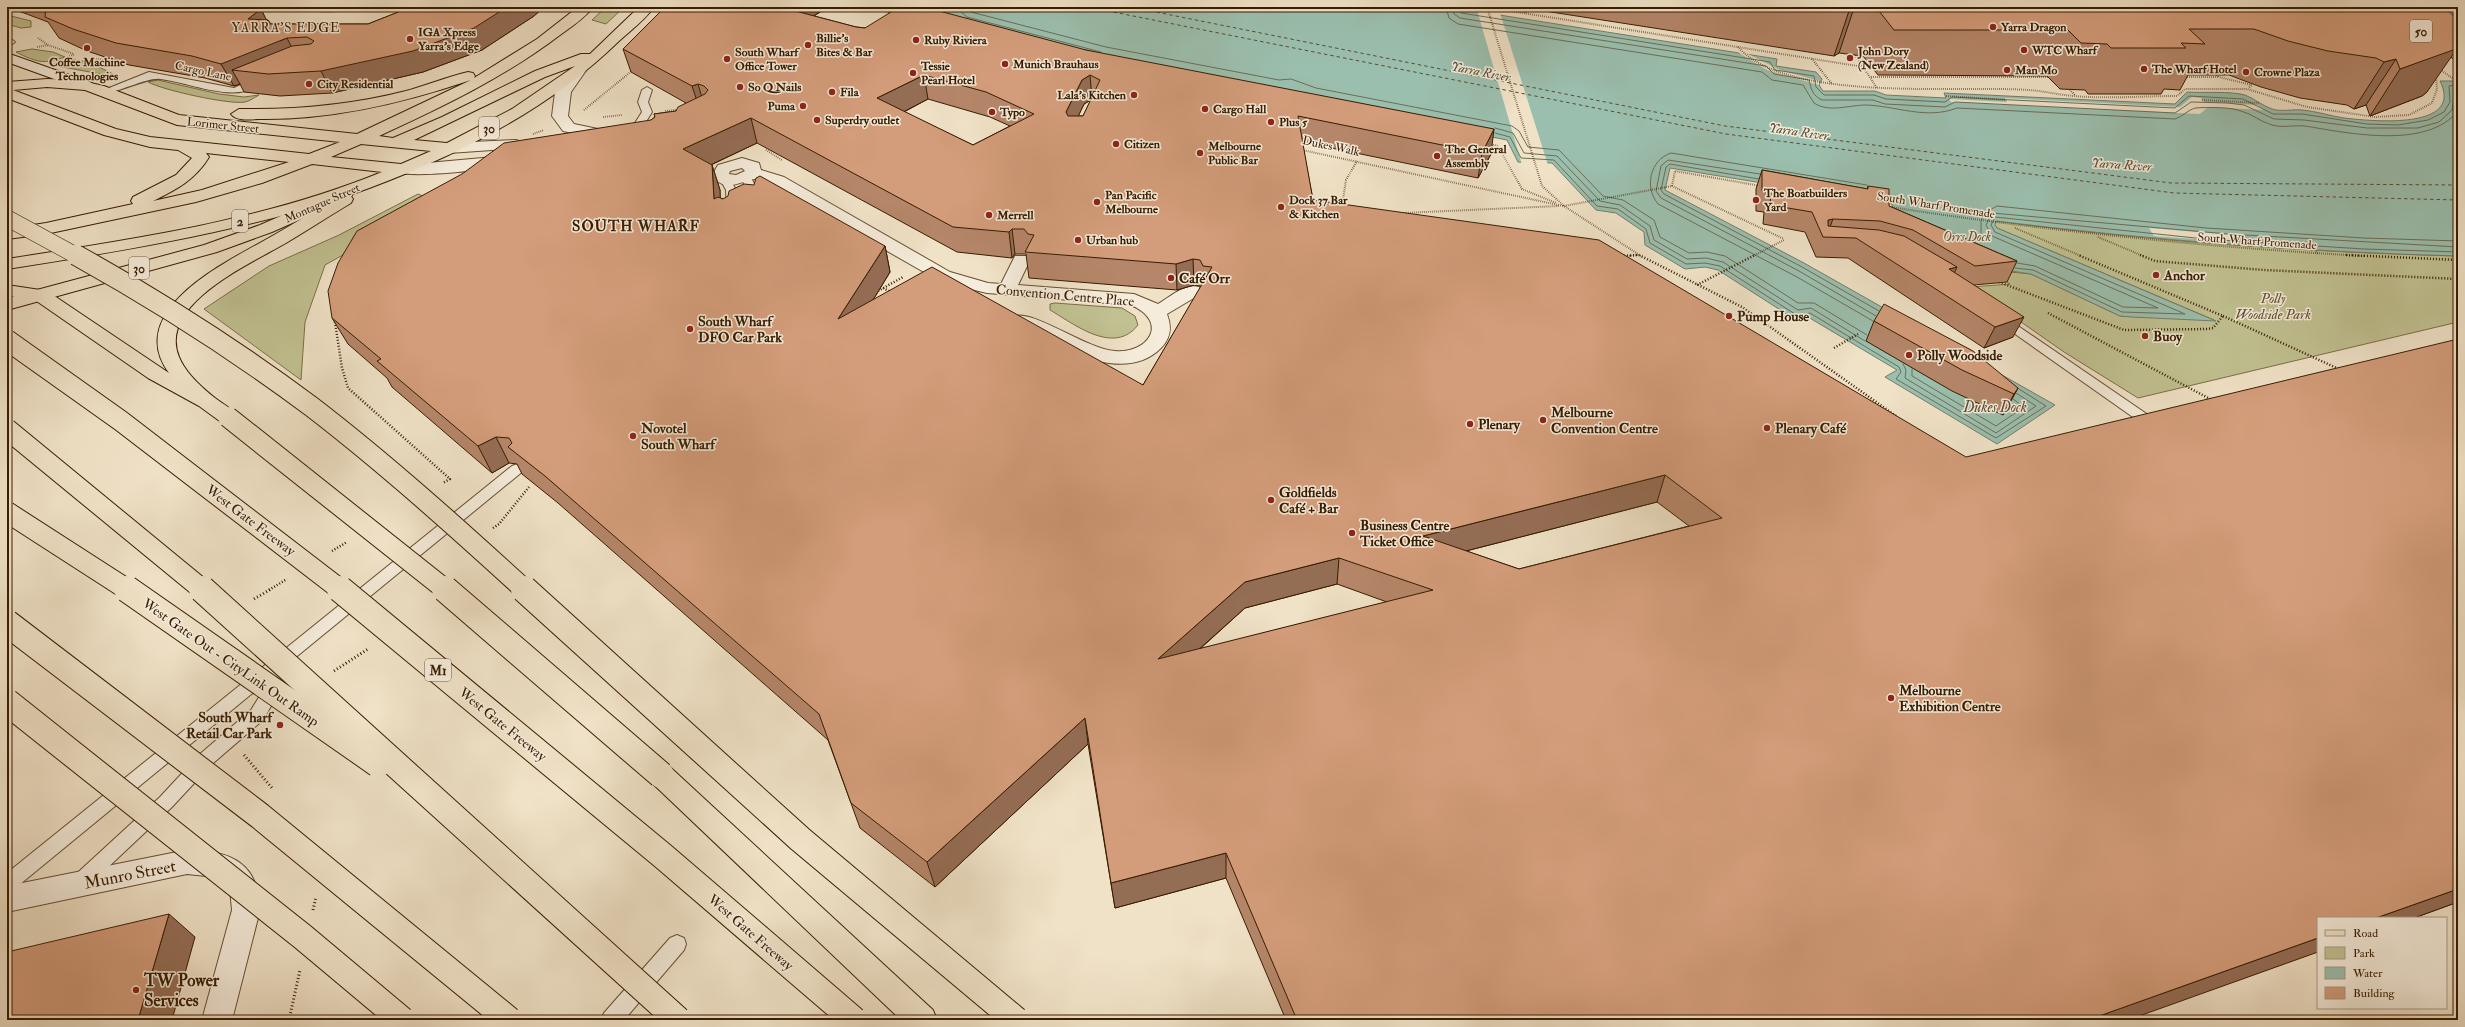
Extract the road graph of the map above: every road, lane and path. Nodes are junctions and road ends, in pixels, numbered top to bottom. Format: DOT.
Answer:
graph roads {
  1 [pos="293,7"];
  2 [pos="393,7"];
  3 [pos="586,7"];
  4 [pos="647,7"];
  5 [pos="869,7"];
  6 [pos="1528,7"];
  7 [pos="2384,7"];
  8 [pos="2444,7"];
  9 [pos="1487,8"];
  10 [pos="895,14"];
  11 [pos="1525,14"];
  12 [pos="2458,16"];
  13 [pos="7,38"];
  14 [pos="38,38"];
  15 [pos="544,42"];
  16 [pos="7,45"];
  17 [pos="605,47"];
  18 [pos="1738,47"];
  19 [pos="1851,49"];
  20 [pos="75,54"];
  21 [pos="2458,55"];
  22 [pos="7,57"];
  23 [pos="90,58"];
  24 [pos="1812,59"];
  25 [pos="132,64"];
  26 [pos="637,66"];
  27 [pos="1864,67"];
  28 [pos="2437,67"];
  29 [pos="580,69"];
  30 [pos="2213,72"];
  31 [pos="2435,74"];
  32 [pos="270,76"];
  33 [pos="2219,76"];
  34 [pos="2048,77"];
  35 [pos="2182,77"];
  36 [pos="1871,78"];
  37 [pos="2457,81"];
  38 [pos="1832,84"];
  39 [pos="7,86"];
  40 [pos="87,86"];
  41 [pos="1878,88"];
  42 [pos="2247,89"];
  43 [pos="647,90"];
  44 [pos="2070,90"];
  45 [pos="104,92"];
  46 [pos="7,93"];
  47 [pos="1946,96"];
  48 [pos="2075,96"];
  49 [pos="121,99"];
  50 [pos="2006,100"];
  51 [pos="2202,100"];
  52 [pos="2259,102"];
  53 [pos="580,114"];
  54 [pos="654,127"];
  55 [pos="592,132"];
  56 [pos="635,133"];
  57 [pos="551,134"];
  58 [pos="362,138"];
  59 [pos="392,143"];
  60 [pos="1482,143"];
  61 [pos="180,145"];
  62 [pos="528,145"];
  63 [pos="584,146"];
  64 [pos="449,148"];
  65 [pos="1296,148"];
  66 [pos="728,157"];
  67 [pos="311,159"];
  68 [pos="1357,161"];
  69 [pos="706,167"];
  70 [pos="400,169"];
  71 [pos="748,172"];
  72 [pos="723,178"];
  73 [pos="369,182"];
  74 [pos="1672,186"];
  75 [pos="1768,187"];
  76 [pos="1564,206"];
  77 [pos="1885,206"];
  78 [pos="756,207"];
  79 [pos="1342,208"];
  80 [pos="110,214"];
  81 [pos="1395,214"];
  82 [pos="7,218"];
  83 [pos="730,220"];
  84 [pos="81,221"];
  85 [pos="2012,226"];
  86 [pos="45,229"];
  87 [pos="7,234"];
  88 [pos="2094,236"];
  89 [pos="2236,238"];
  90 [pos="7,239"];
  91 [pos="7,247"];
  92 [pos="2318,254"];
  93 [pos="1639,255"];
  94 [pos="1617,256"];
  95 [pos="1021,260"];
  96 [pos="2458,260"];
  97 [pos="7,264"];
  98 [pos="907,275"];
  99 [pos="944,276"];
  100 [pos="1993,277"];
  101 [pos="2458,279"];
  102 [pos="1697,285"];
  103 [pos="883,288"];
  104 [pos="7,290"];
  105 [pos="1007,290"];
  106 [pos="878,291"];
  107 [pos="1193,291"];
  108 [pos="40,295"];
  109 [pos="896,295"];
  110 [pos="7,304"];
  111 [pos="1992,311"];
  112 [pos="1158,312"];
  113 [pos="2048,313"];
  114 [pos="2223,316"];
  115 [pos="334,318"];
  116 [pos="1858,334"];
  117 [pos="7,340"];
  118 [pos="1834,348"];
  119 [pos="2344,371"];
  120 [pos="206,401"];
  121 [pos="2217,403"];
  122 [pos="376,415"];
  123 [pos="1902,420"];
  124 [pos="2152,424"];
  125 [pos="7,429"];
  126 [pos="517,469"];
  127 [pos="7,512"];
  128 [pos="7,623"];
  129 [pos="297,648"];
  130 [pos="7,702"];
  131 [pos="452,817"];
  132 [pos="7,884"];
  133 [pos="76,884"];
  134 [pos="7,898"];
  135 [pos="677,944"];
  136 [pos="217,1020"];
  137 [pos="402,1020"];
  138 [pos="509,1020"];
  139 [pos="612,1020"];
  140 [pos="678,1020"];
  141 [pos="854,1020"];
  142 [pos="922,1020"];
  143 [pos="1016,1020"];
  1 -- 2 [label="path"];
  3 -- 15 [label="main road"];
  4 -- 17 [label="main road, 30"];
  5 -- 10 [label="path"];
  6 -- 11 [label="path"];
  7 -- 21 [label="main road, 50"];
  8 -- 12 [label="path"];
  9 -- 11 [label="path"];
  9 -- 76 [label="path"];
  11 -- 18 [label="path"];
  13 -- 16 [label="lane"];
  14 -- 20 [label="path"];
  15 -- 49 [label="main road"];
  15 -- 58 [label="main road"];
  17 -- 29 [label="main road, Montague Street / 30"];
  17 -- 59 [label="main road"];
  18 -- 24 [label="path"];
  18 -- 38 [label="path"];
  19 -- 27 [label="path"];
  22 -- 40 [label="street, Lorimer Street"];
  23 -- 25 [label="path"];
  24 -- 27 [label="path"];
  24 -- 38 [label="path"];
  26 -- 53 [label="path"];
  27 -- 36 [label="path"];
  28 -- 37 [label="path"];
  29 -- 55 [label="street"];
  29 -- 64 [label="main road, Montague Street / 30"];
  30 -- 33 [label="path"];
  31 -- 42 [label="path"];
  32 -- 45 [label="lane, Cargo Lane"];
  33 -- 35 [label="path"];
  33 -- 42 [label="path"];
  34 -- 36 [label="path"];
  36 -- 41 [label="path"];
  38 -- 41 [label="path"];
  39 -- 40 [label="main road"];
  40 -- 45 [label="main road, Lorimer Street"];
  41 -- 48 [label="path"];
  42 -- 48 [label="path"];
  43 -- 56 [label="lane"];
  44 -- 48 [label="path"];
  45 -- 49 [label="main road, Lorimer Street"];
  46 -- 61 [label="main road, Lorimer Street"];
  47 -- 50 [label="path"];
  49 -- 58 [label="main road, Lorimer Street"];
  51 -- 52 [label="path"];
  54 -- 56 [label="street"];
  55 -- 57 [label="street"];
  55 -- 63 [label="street"];
  57 -- 62 [label="path"];
  58 -- 59 [label="main road, Lorimer Street"];
  58 -- 67 [label="main road"];
  59 -- 64 [label="main road, Lorimer Street"];
  59 -- 67 [label="main road"];
  60 -- 76 [label="path"];
  61 -- 67 [label="main road, Lorimer Street"];
  61 -- 80 [label="main road"];
  62 -- 64 [label="street"];
  62 -- 70 [label="street"];
  64 -- 70 [label="main road, Montague Street / 30"];
  65 -- 68 [label="path, Dukes Walk"];
  66 -- 71 [label="street, Convention Centre Place"];
  67 -- 70 [label="main road, Lorimer Street"];
  67 -- 80 [label="main road"];
  68 -- 76 [label="path, Dukes Walk"];
  68 -- 79 [label="path"];
  69 -- 72 [label="street"];
  70 -- 73 [label="main road, Montague Street / 30"];
  71 -- 72 [label="street"];
  71 -- 78 [label="lane"];
  71 -- 99 [label="street, Convention Centre Place"];
  72 -- 83 [label="lane"];
  73 -- 97 [label="main road, 2"];
  73 -- 108 [label="main road, Montague Street / 30"];
  73 -- 120 [label="main road"];
  74 -- 75 [label="path"];
  74 -- 76 [label="path"];
  74 -- 102 [label="path"];
  76 -- 81 [label="path"];
  76 -- 93 [label="path"];
  77 -- 85 [label="path, South Wharf Promenade"];
  80 -- 84 [label="main road"];
  82 -- 143 [label="main road, bridge"];
  84 -- 86 [label="main road"];
  84 -- 91 [label="main road"];
  85 -- 88 [label="path, South Wharf Promenade"];
  85 -- 114 [label="path"];
  86 -- 87 [label="main road"];
  86 -- 90 [label="main road"];
  88 -- 92 [label="path, South Wharf Promenade"];
  88 -- 101 [label="path"];
  89 -- 92 [label="path"];
  92 -- 96 [label="path, South Wharf Promenade"];
  93 -- 94 [label="path"];
  93 -- 102 [label="path"];
  95 -- 105 [label="street"];
  98 -- 103 [label="path"];
  99 -- 105 [label="street, Convention Centre Place"];
  99 -- 112 [label="street, Convention Centre Place"];
  100 -- 114 [label="path"];
  102 -- 123 [label="path"];
  103 -- 106 [label="path"];
  103 -- 109 [label="path"];
  104 -- 108 [label="main road"];
  105 -- 112 [label="street, Convention Centre Place"];
  107 -- 112 [label="street"];
  108 -- 110 [label="main road, Montague Street / 30"];
  108 -- 120 [label="main road"];
  111 -- 124 [label="lane"];
  113 -- 121 [label="path"];
  114 -- 119 [label="path"];
  115 -- 122 [label="path"];
  116 -- 118 [label="path"];
  117 -- 141 [label="main road, West Gate Freeway / M1, bridge"];
  120 -- 142 [label="main road, bridge"];
  125 -- 131 [label="main road, bridge"];
  126 -- 129 [label="lane"];
  127 -- 131 [label="main road, West Gate Out - CityLink Out Ramp, bridge"];
  128 -- 138 [label="main road, bridge"];
  129 -- 132 [label="lane"];
  129 -- 133 [label="lane"];
  130 -- 137 [label="main road, bridge"];
  131 -- 140 [label="main road, bridge"];
  133 -- 134 [label="street, Munro Street"];
  133 -- 136 [label="street, Munro Street"];
  135 -- 139 [label="lane"];
}
